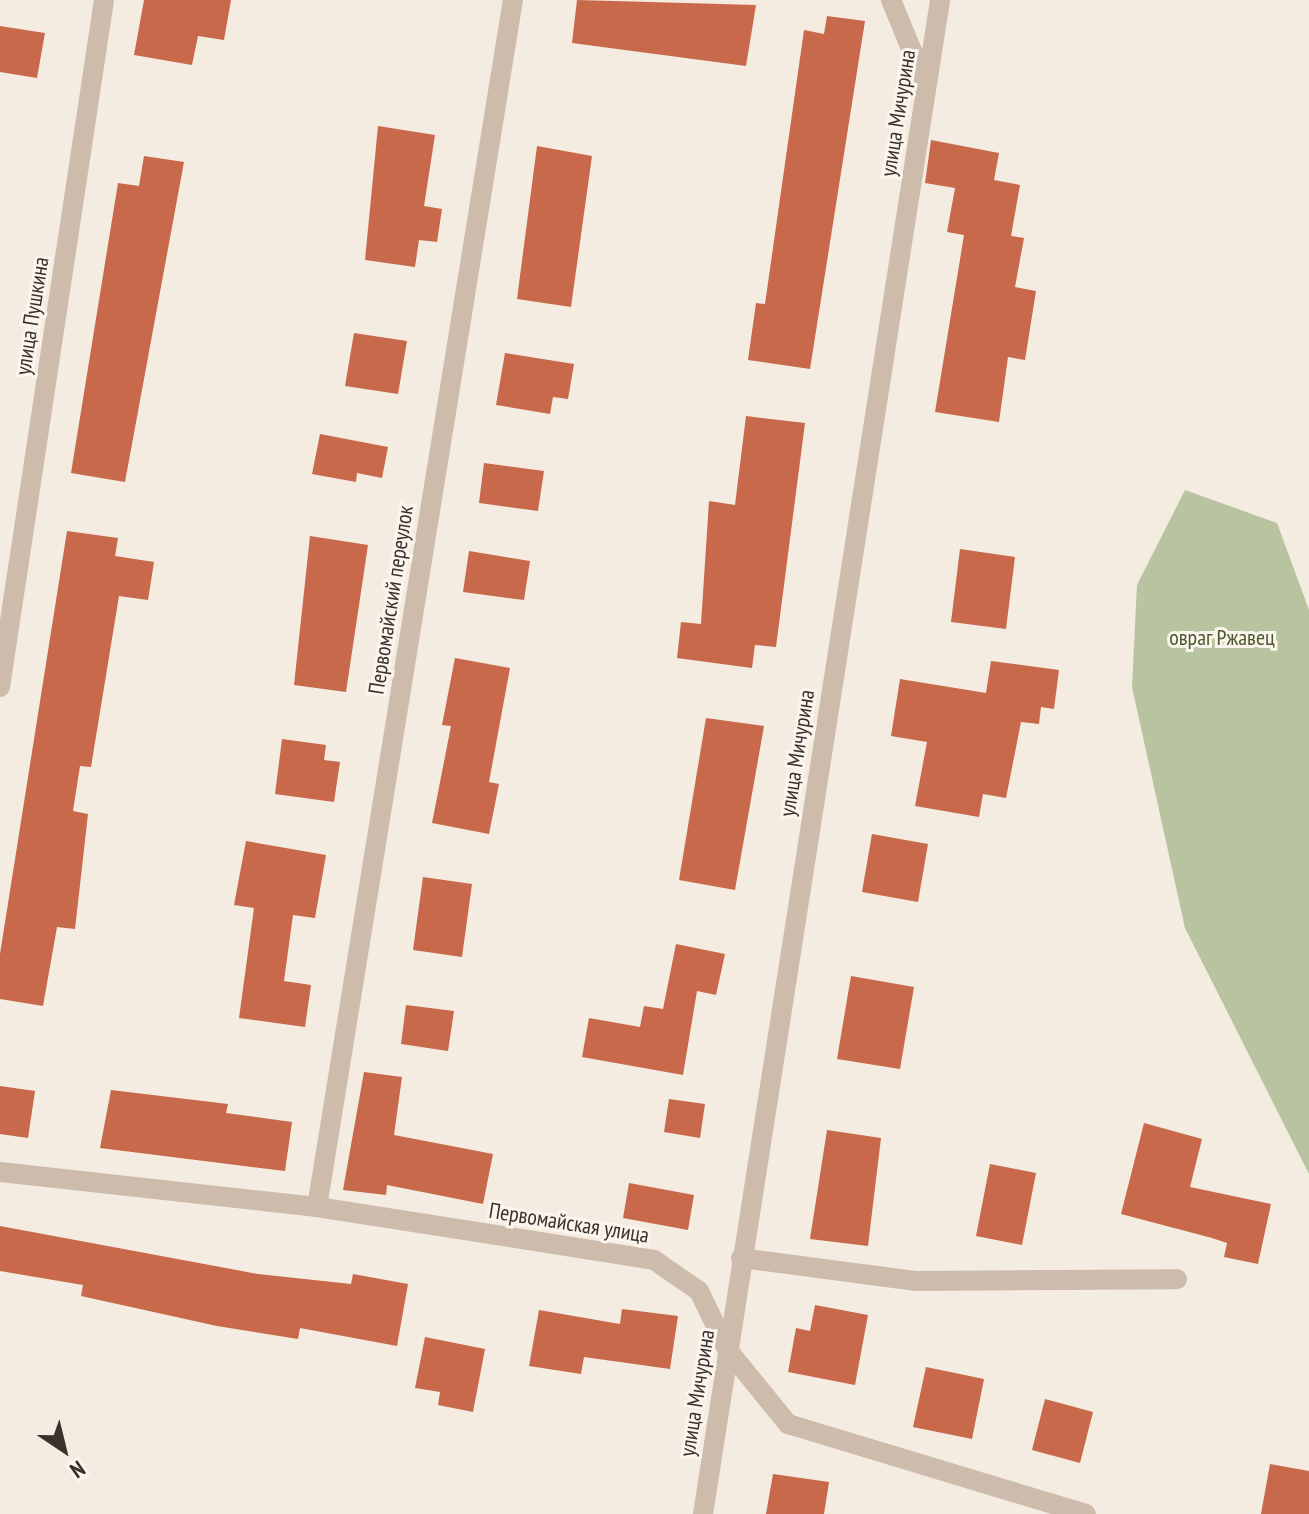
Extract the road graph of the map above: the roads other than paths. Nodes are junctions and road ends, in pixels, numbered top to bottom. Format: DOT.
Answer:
graph roads {
  1 [pos="104,0"];
  2 [pos="513,0"];
  3 [pos="891,0"];
  4 [pos="940,0"];
  5 [pos="926,87"];
  6 [pos="0,687"];
  7 [pos="0,1172"];
  8 [pos="317,1207"];
  9 [pos="741,1258"];
  10 [pos="1177,1279"];
  11 [pos="727,1349"];
  12 [pos="703,1514"];
  13 [pos="1086,1514"];
  1 -- 6 [label="street, улица Пушкина"];
  2 -- 8 [label="street, Первомайский переулок"];
  3 -- 5 [label="street"];
  4 -- 5 [label="street, улица Мичурина"];
  5 -- 9 [label="street, улица Мичурина"];
  7 -- 8 [label="street, Первомайская улица"];
  8 -- 11 [label="street, Первомайская улица"];
  9 -- 10 [label="street"];
  9 -- 11 [label="street, улица Мичурина"];
  11 -- 12 [label="street, улица Мичурина"];
  11 -- 13 [label="street, Первомайская улица"];
}
